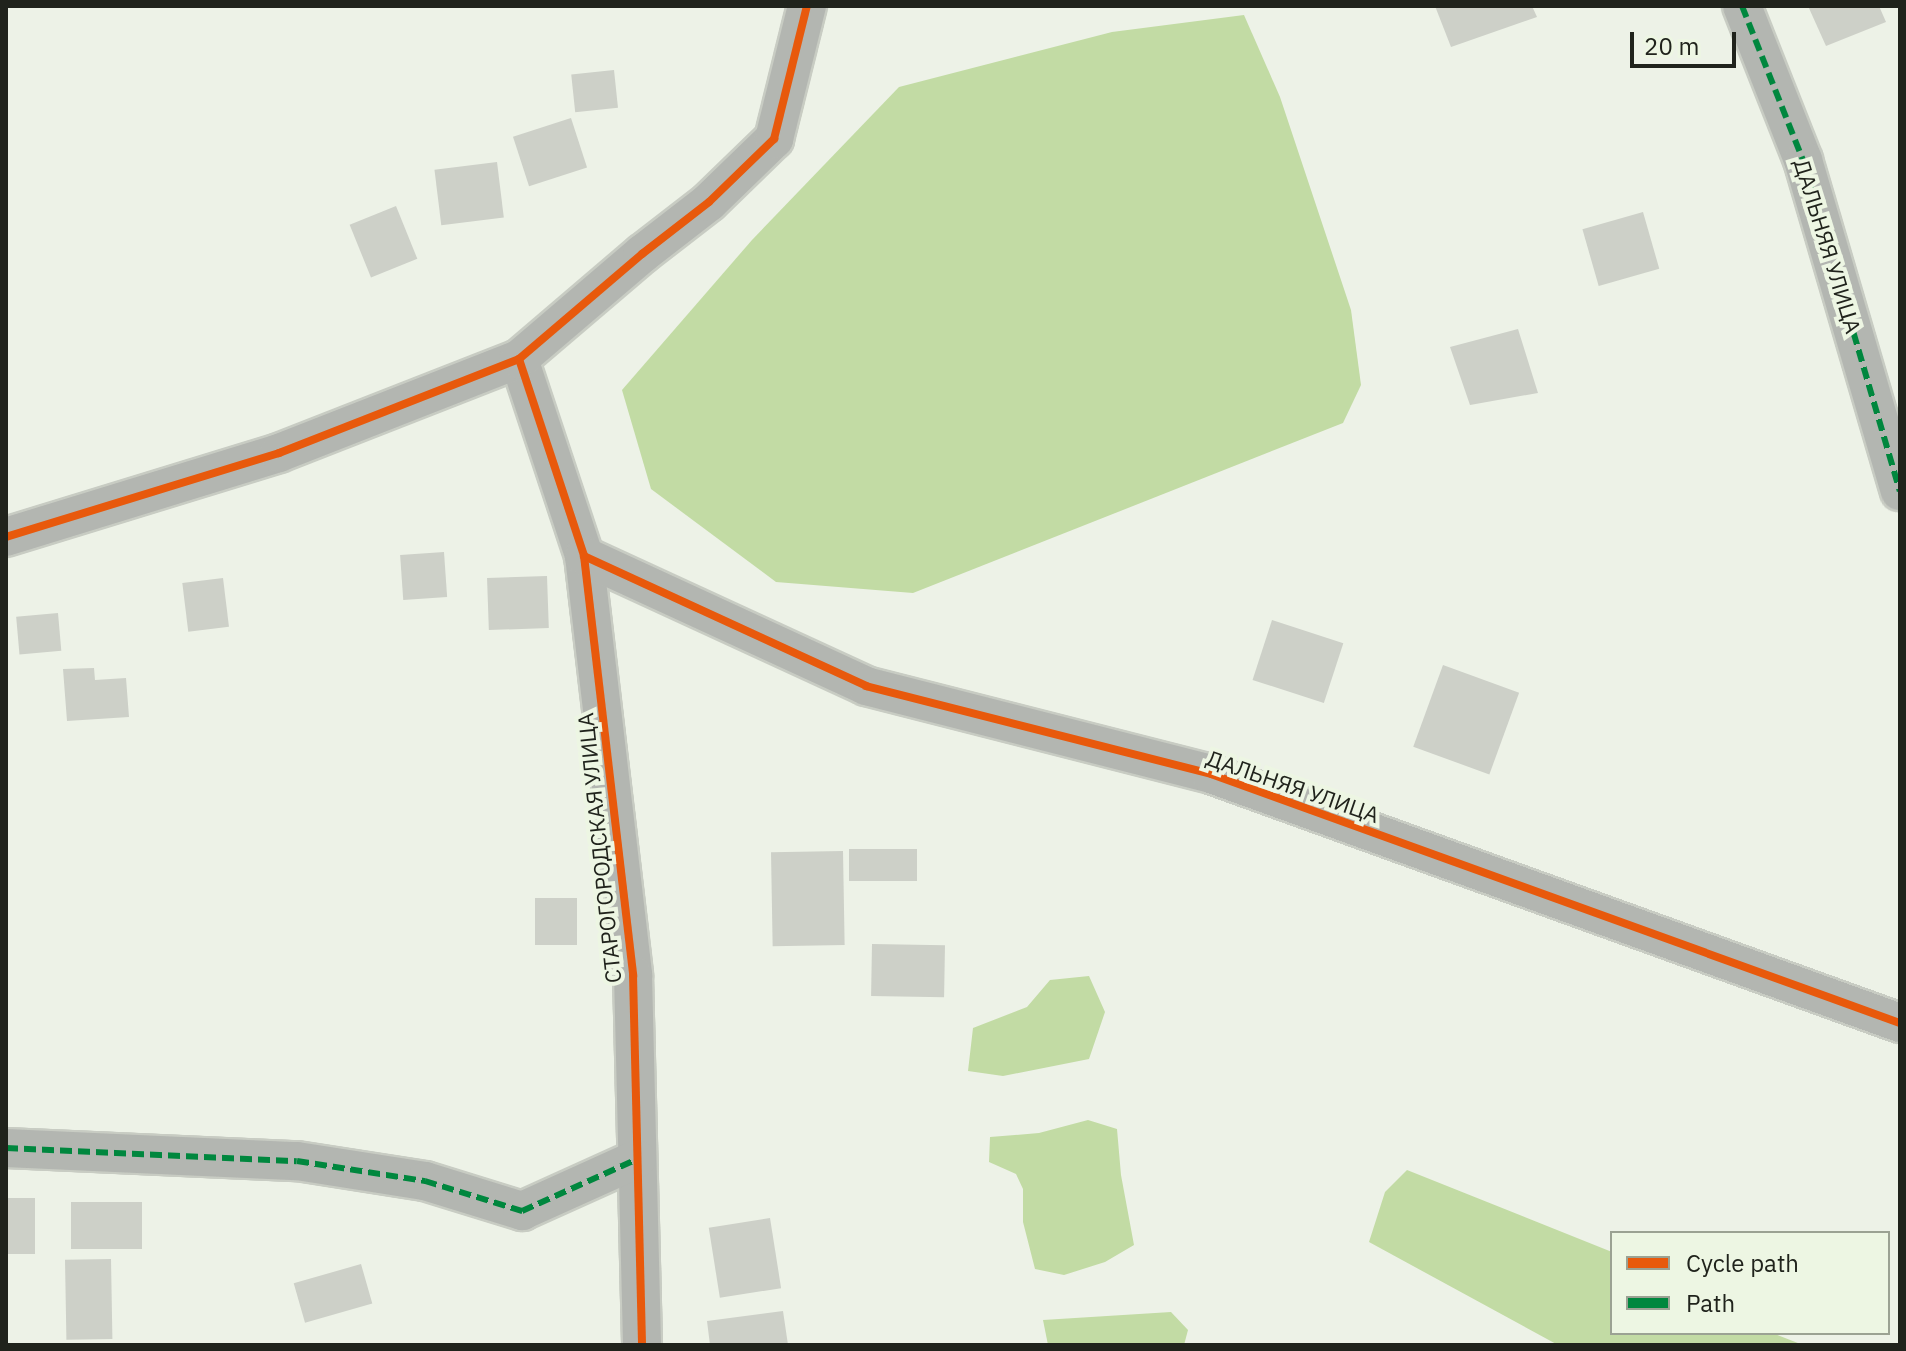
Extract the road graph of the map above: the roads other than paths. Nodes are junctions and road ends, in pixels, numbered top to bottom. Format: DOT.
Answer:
graph roads {
  1 [pos="807,6"];
  2 [pos="1742,6"];
  3 [pos="519,359"];
  4 [pos="1900,491"];
  5 [pos="6,537"];
  6 [pos="584,556"];
  7 [pos="1900,1023"];
  8 [pos="6,1148"];
  9 [pos="637,1159"];
  10 [pos="642,1345"];
  1 -- 3 [label="street"];
  2 -- 4 [label="street, ДАЛЬНЯЯ УЛИЦА"];
  3 -- 5 [label="street"];
  3 -- 6 [label="street, СТАРОГОРОДСКАЯ УЛИЦА"];
  6 -- 7 [label="street, ДАЛЬНЯЯ УЛИЦА"];
  6 -- 9 [label="street, СТАРОГОРОДСКАЯ УЛИЦА"];
  8 -- 9 [label="street"];
  9 -- 10 [label="street, СТАРОГОРОДСКАЯ УЛИЦА"];
}
